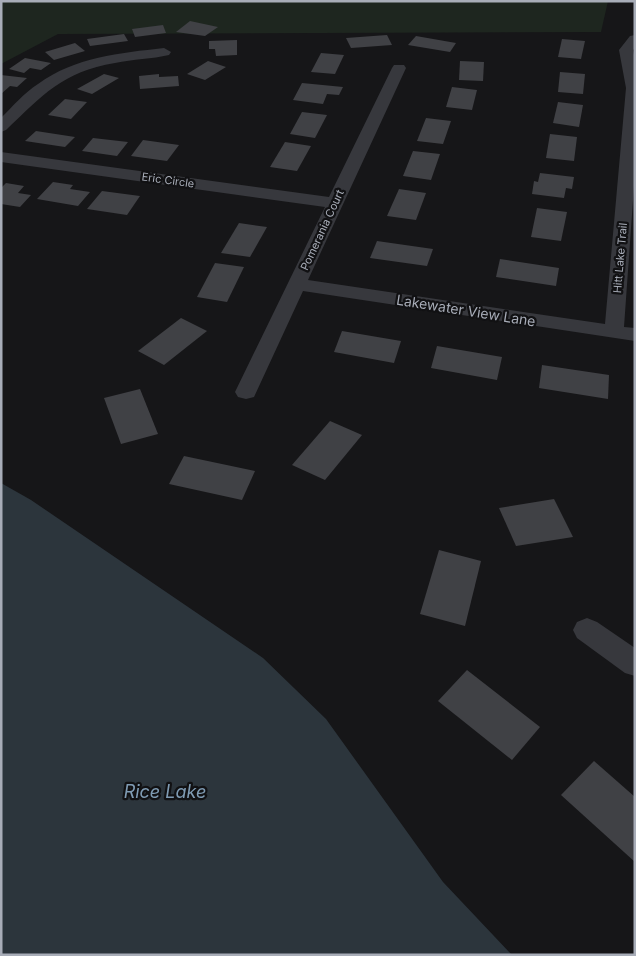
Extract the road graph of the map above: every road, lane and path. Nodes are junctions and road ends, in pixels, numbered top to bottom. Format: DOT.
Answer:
graph roads {
  1 [pos="635,39"];
  2 [pos="164,52"];
  3 [pos="398,68"];
  4 [pos="1,127"];
  5 [pos="1,157"];
  6 [pos="335,203"];
  7 [pos="296,284"];
  8 [pos="614,332"];
  9 [pos="635,335"];
  10 [pos="246,392"];
  11 [pos="586,630"];
  12 [pos="635,664"];
  1 -- 8 [label="street, Hitt Lake Trail"];
  2 -- 4 [label="street"];
  3 -- 6 [label="street, Pomerania Court"];
  5 -- 6 [label="street, Eric Circle"];
  6 -- 7 [label="street, Pomerania Court"];
  7 -- 8 [label="street, Lakewater View Lane"];
  7 -- 10 [label="street, Pomerania Court"];
  8 -- 9 [label="street, Lakewater View Lane"];
  11 -- 12 [label="street"];
}
